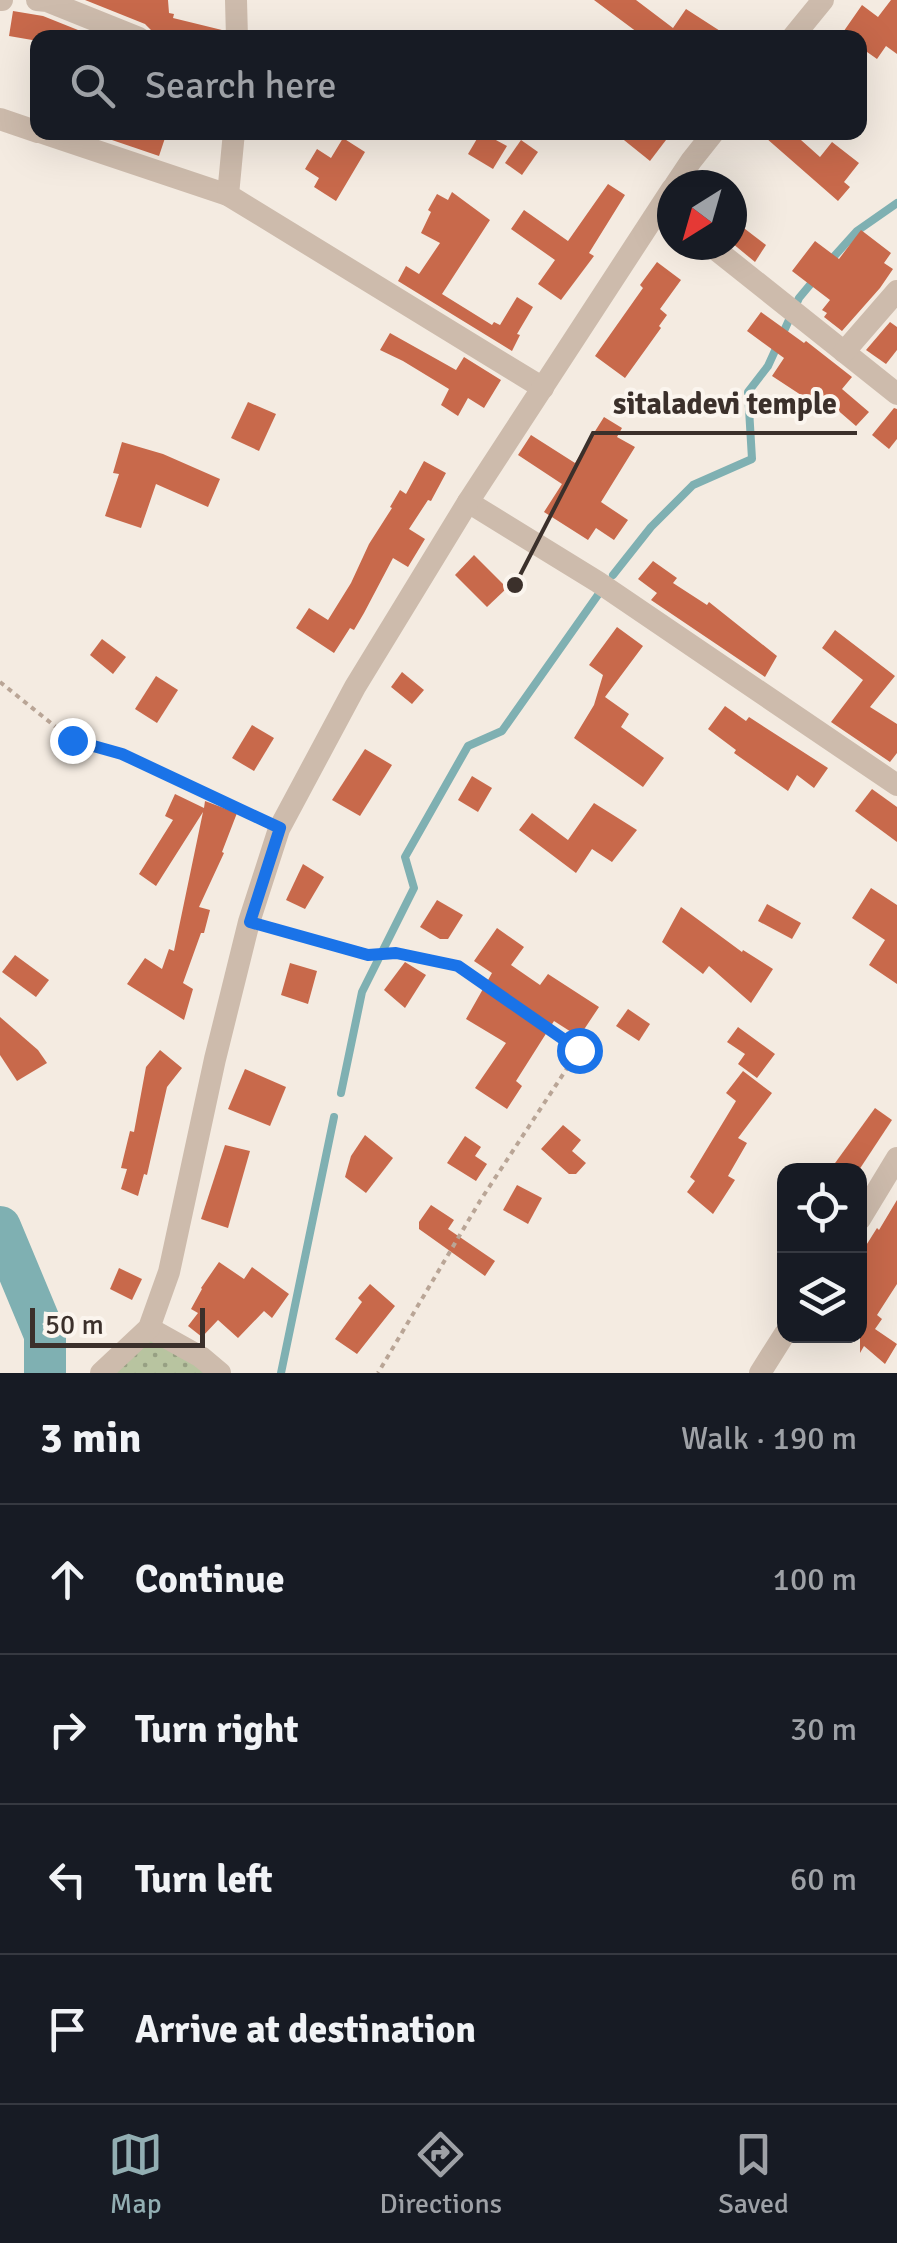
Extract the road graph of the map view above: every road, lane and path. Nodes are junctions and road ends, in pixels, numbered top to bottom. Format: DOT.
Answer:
graph roads {
  1 [pos="38,0"];
  2 [pos="236,0"];
  3 [pos="823,0"];
  4 [pos="119,30"];
  5 [pos="237,30"];
  6 [pos="799,30"];
  7 [pos="0,119"];
  8 [pos="30,129"];
  9 [pos="63,140"];
  10 [pos="233,140"];
  11 [pos="707,140"];
  12 [pos="686,170"];
  13 [pos="228,195"];
  14 [pos="657,218"];
  15 [pos="729,260"];
  16 [pos="897,291"];
  17 [pos="844,352"];
  18 [pos="543,388"];
  19 [pos="897,394"];
  20 [pos="468,502"];
  21 [pos="0,682"];
  22 [pos="897,785"];
  23 [pos="280,828"];
  24 [pos="250,922"];
  25 [pos="897,1158"];
  26 [pos="867,1207"];
  27 [pos="149,1328"];
  28 [pos="779,1343"];
  29 [pos="101,1373"];
  30 [pos="220,1373"];
  31 [pos="378,1373"];
  32 [pos="760,1373"];
  1 -- 4 [label="street"];
  2 -- 5 [label="street"];
  3 -- 6 [label="street"];
  7 -- 8 [label="street"];
  9 -- 13 [label="street"];
  10 -- 13 [label="street"];
  11 -- 12 [label="street"];
  13 -- 18 [label="street"];
  14 -- 18 [label="street"];
  15 -- 17 [label="street"];
  16 -- 17 [label="street"];
  17 -- 19 [label="street"];
  18 -- 20 [label="street"];
  20 -- 22 [label="street"];
  20 -- 23 [label="street"];
  21 -- 23 [label="path"];
  23 -- 24 [label="street"];
  24 -- 27 [label="street"];
  24 -- 31 [label="path"];
  25 -- 26 [label="street"];
  27 -- 29 [label="street"];
  27 -- 30 [label="street"];
  28 -- 32 [label="street"];
}
